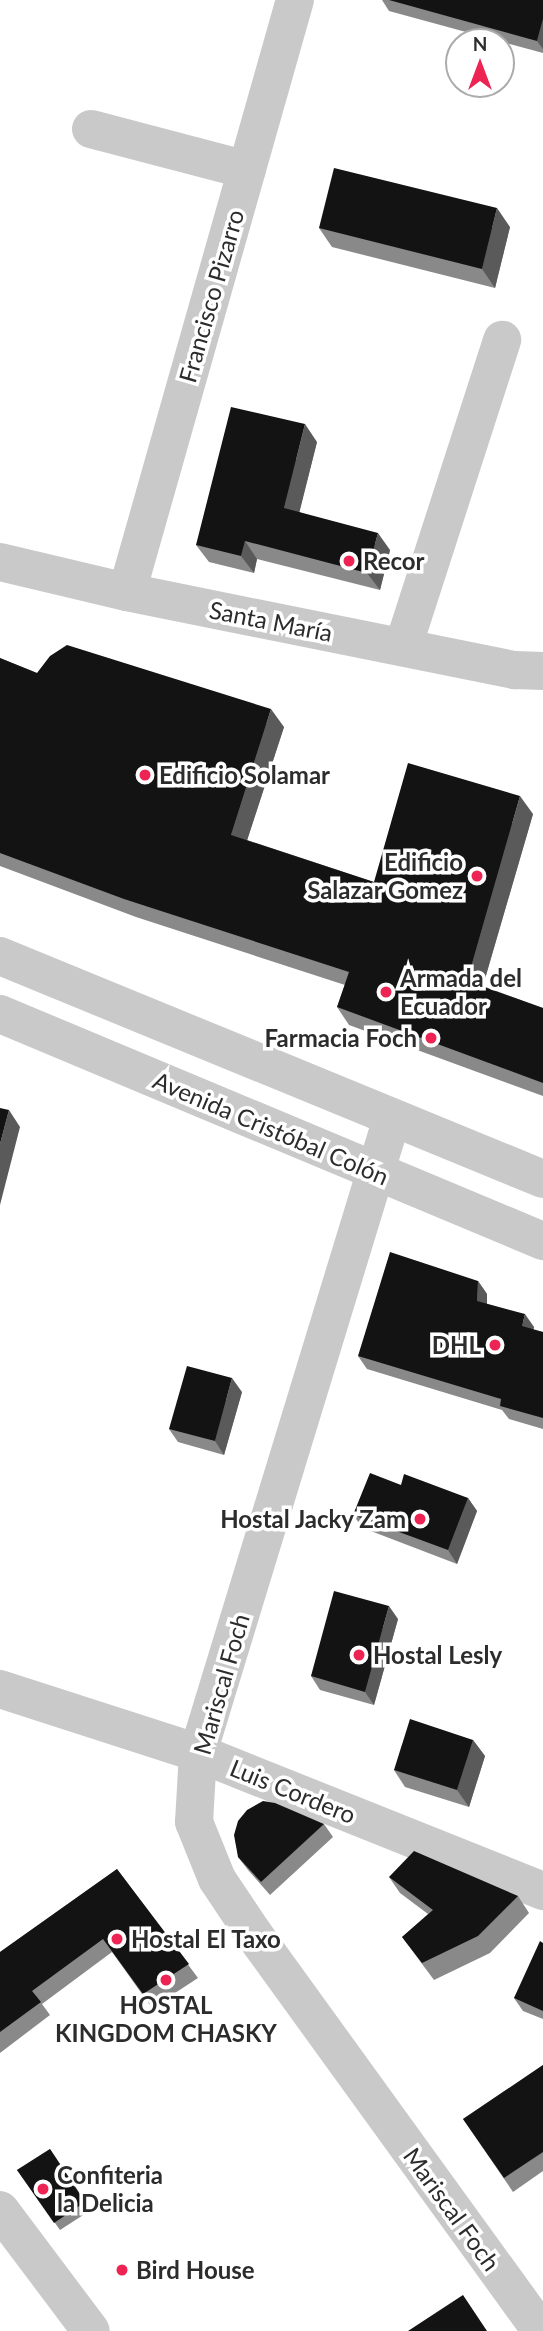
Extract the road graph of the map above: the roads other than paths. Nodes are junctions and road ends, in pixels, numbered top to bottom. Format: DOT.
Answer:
graph roads {
  1 [pos="295,0"];
  2 [pos="90,129"];
  3 [pos="247,170"];
  4 [pos="502,340"];
  5 [pos="0,562"];
  6 [pos="127,592"];
  7 [pos="403,647"];
  8 [pos="543,671"];
  9 [pos="0,956"];
  10 [pos="0,1014"];
  11 [pos="392,1118"];
  12 [pos="374,1170"];
  13 [pos="543,1179"];
  14 [pos="543,1241"];
  15 [pos="0,1689"];
  16 [pos="198,1753"];
  17 [pos="543,1891"];
  18 [pos="0,2210"];
  19 [pos="91,2331"];
  20 [pos="541,2331"];
  1 -- 3 [label="street, Francisco Pizarro"];
  2 -- 3 [label="street"];
  3 -- 6 [label="street, Francisco Pizarro"];
  4 -- 7 [label="street"];
  5 -- 6 [label="street, Santa María"];
  6 -- 7 [label="street, Santa María"];
  7 -- 8 [label="street, Santa María"];
  9 -- 11 [label="street"];
  10 -- 12 [label="street, Avenida Cristóbal Colón"];
  11 -- 12 [label="street, Mariscal Foch"];
  11 -- 13 [label="street"];
  12 -- 14 [label="street, Avenida Cristóbal Colón"];
  12 -- 16 [label="street, Mariscal Foch"];
  15 -- 16 [label="street, Luis Cordero"];
  16 -- 17 [label="street, Luis Cordero"];
  16 -- 20 [label="street, Mariscal Foch"];
  18 -- 19 [label="street"];
}
